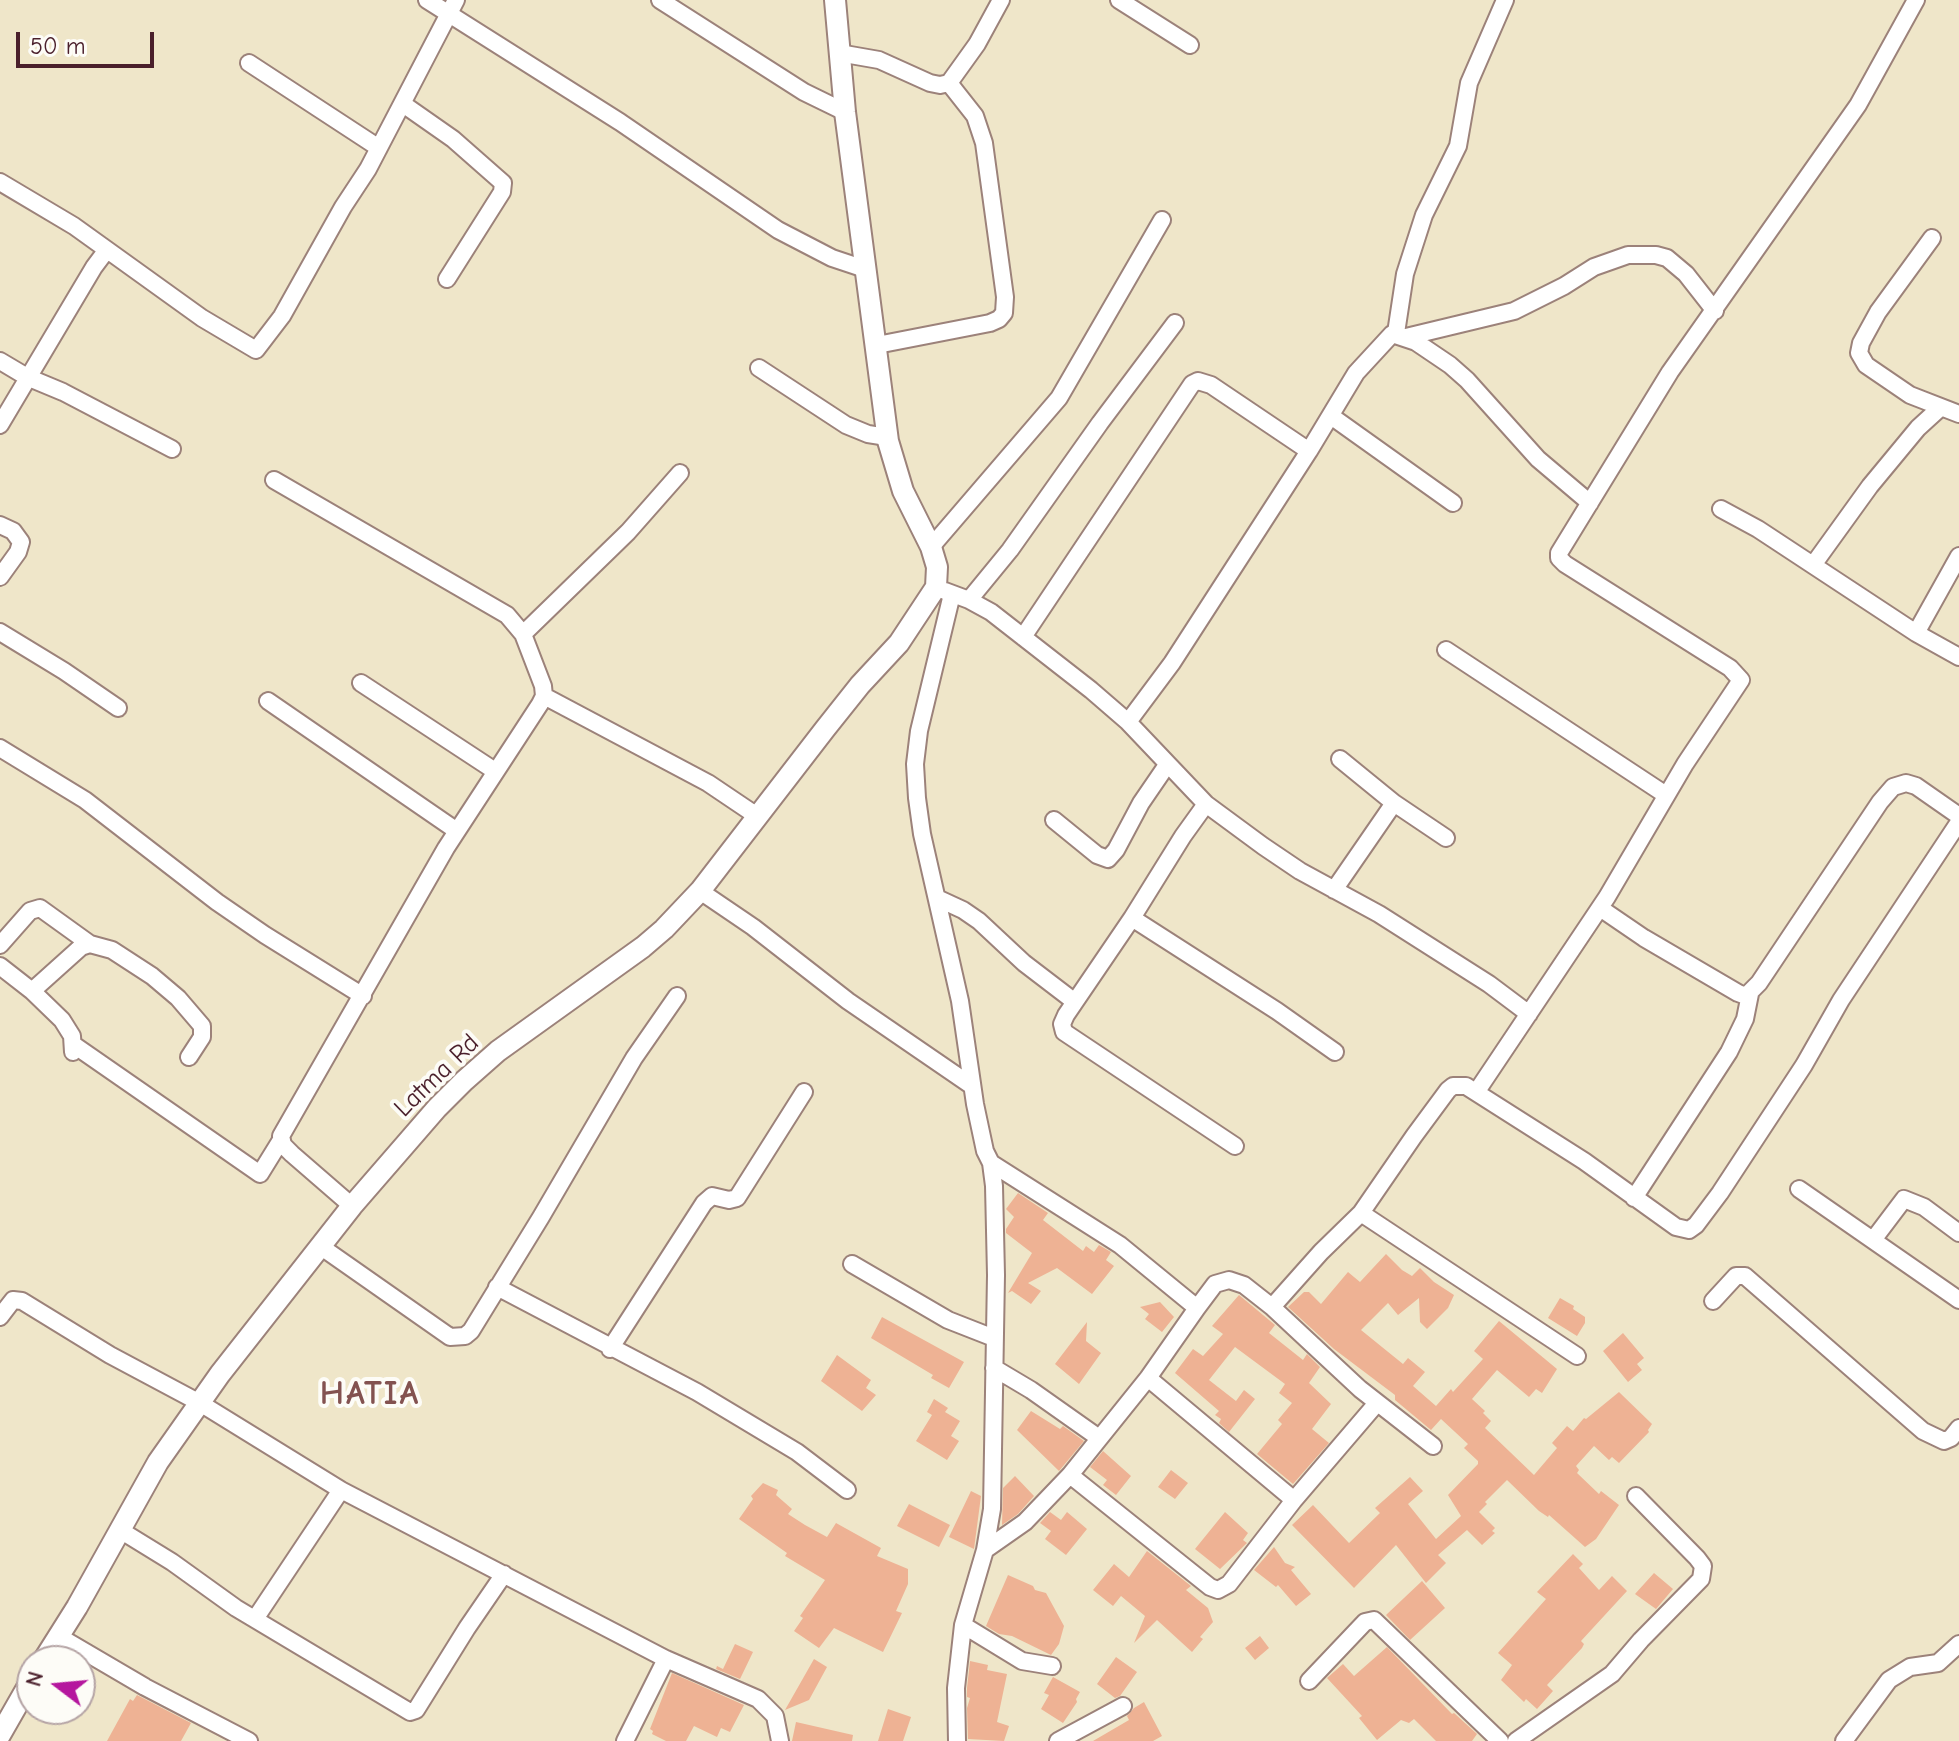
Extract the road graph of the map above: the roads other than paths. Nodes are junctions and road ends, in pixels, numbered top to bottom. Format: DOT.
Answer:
graph roads {
  1 [pos="427,0"];
  2 [pos="660,0"];
  3 [pos="835,0"];
  4 [pos="1001,0"];
  5 [pos="1119,0"];
  6 [pos="1505,0"];
  7 [pos="1916,0"];
  8 [pos="452,6"];
  9 [pos="1190,45"];
  10 [pos="839,53"];
  11 [pos="249,63"];
  12 [pos="949,83"];
  13 [pos="403,104"];
  14 [pos="845,112"];
  15 [pos="379,148"];
  16 [pos="0,182"];
  17 [pos="1162,220"];
  18 [pos="1932,238"];
  19 [pos="106,251"];
  20 [pos="865,269"];
  21 [pos="447,279"];
  22 [pos="1715,311"];
  23 [pos="1175,323"];
  24 [pos="1401,335"];
  25 [pos="877,345"];
  26 [pos="0,361"];
  27 [pos="759,368"];
  28 [pos="27,377"];
  29 [pos="1941,407"];
  30 [pos="1959,414"];
  31 [pos="1331,416"];
  32 [pos="0,425"];
  33 [pos="887,437"];
  34 [pos="172,449"];
  35 [pos="1309,451"];
  36 [pos="680,473"];
  37 [pos="274,480"];
  38 [pos="1453,503"];
  39 [pos="1590,503"];
  40 [pos="1721,509"];
  41 [pos="0,525"];
  42 [pos="931,547"];
  43 [pos="1959,556"];
  44 [pos="1813,565"];
  45 [pos="0,577"];
  46 [pos="944,590"];
  47 [pos="969,600"];
  48 [pos="0,632"];
  49 [pos="1916,633"];
  50 [pos="523,634"];
  51 [pos="1023,637"];
  52 [pos="1446,650"];
  53 [pos="1959,657"];
  54 [pos="361,683"];
  55 [pos="544,696"];
  56 [pos="268,701"];
  57 [pos="118,708"];
  58 [pos="1128,722"];
  59 [pos="0,748"];
  60 [pos="1340,759"];
  61 [pos="1167,765"];
  62 [pos="495,771"];
  63 [pos="1666,795"];
  64 [pos="1394,803"];
  65 [pos="1206,804"];
  66 [pos="757,816"];
  67 [pos="1959,819"];
  68 [pos="1054,820"];
  69 [pos="457,831"];
  70 [pos="1446,838"];
  71 [pos="1334,890"];
  72 [pos="700,891"];
  73 [pos="937,898"];
  74 [pos="1600,908"];
  75 [pos="1132,918"];
  76 [pos="90,944"];
  77 [pos="0,945"];
  78 [pos="0,966"];
  79 [pos="32,991"];
  80 [pos="1750,994"];
  81 [pos="363,996"];
  82 [pos="677,996"];
  83 [pos="1075,1002"];
  84 [pos="1529,1014"];
  85 [pos="1335,1052"];
  86 [pos="189,1057"];
  87 [pos="972,1086"];
  88 [pos="1477,1091"];
  89 [pos="804,1092"];
  90 [pos="281,1140"];
  91 [pos="1235,1146"];
  92 [pos="991,1163"];
  93 [pos="1799,1189"];
  94 [pos="1634,1198"];
  95 [pos="352,1206"];
  96 [pos="1361,1213"];
  97 [pos="1959,1233"];
  98 [pos="1873,1240"];
  99 [pos="320,1246"];
  100 [pos="852,1264"];
  101 [pos="497,1287"];
  102 [pos="1959,1300"];
  103 [pos="1713,1301"];
  104 [pos="1272,1307"];
  105 [pos="1197,1308"];
  106 [pos="0,1317"];
  107 [pos="994,1338"];
  108 [pos="610,1349"];
  109 [pos="1577,1356"];
  110 [pos="994,1368"];
  111 [pos="1148,1378"];
  112 [pos="200,1403"];
  113 [pos="1377,1403"];
  114 [pos="1959,1428"];
  115 [pos="1099,1438"];
  116 [pos="1433,1446"];
  117 [pos="1070,1475"];
  118 [pos="341,1490"];
  119 [pos="847,1490"];
  120 [pos="1636,1496"];
  121 [pos="1294,1500"];
  122 [pos="120,1530"];
  123 [pos="985,1550"];
  124 [pos="504,1574"];
  125 [pos="255,1619"];
  126 [pos="963,1625"];
  127 [pos="58,1636"];
  128 [pos="1959,1644"];
  129 [pos="53,1645"];
  130 [pos="666,1659"];
  131 [pos="1052,1666"];
  132 [pos="1309,1681"];
  133 [pos="1123,1706"];
  134 [pos="16,1707"];
  135 [pos="0,1735"];
  136 [pos="249,1741"];
  137 [pos="625,1741"];
  138 [pos="780,1741"];
  139 [pos="957,1741"];
  140 [pos="1058,1741"];
  141 [pos="1500,1741"];
  142 [pos="1516,1741"];
  143 [pos="1844,1741"];
  1 -- 8 [label="street"];
  2 -- 14 [label="street"];
  3 -- 10 [label="street"];
  4 -- 12 [label="street"];
  5 -- 9 [label="street"];
  6 -- 24 [label="street"];
  7 -- 22 [label="street"];
  8 -- 13 [label="street"];
  8 -- 20 [label="street"];
  10 -- 12 [label="street"];
  10 -- 14 [label="street"];
  11 -- 15 [label="street"];
  12 -- 25 [label="street"];
  13 -- 15 [label="street"];
  13 -- 21 [label="street"];
  14 -- 20 [label="street"];
  15 -- 19 [label="street"];
  16 -- 19 [label="street"];
  17 -- 42 [label="street"];
  18 -- 29 [label="street"];
  19 -- 28 [label="street"];
  20 -- 25 [label="street"];
  22 -- 24 [label="street"];
  22 -- 39 [label="street"];
  23 -- 47 [label="street"];
  24 -- 31 [label="street"];
  24 -- 39 [label="street"];
  25 -- 33 [label="street"];
  26 -- 28 [label="street"];
  27 -- 33 [label="street"];
  28 -- 32 [label="street"];
  28 -- 34 [label="street"];
  29 -- 30 [label="street"];
  29 -- 44 [label="street"];
  31 -- 35 [label="street"];
  31 -- 38 [label="street"];
  33 -- 42 [label="street"];
  35 -- 51 [label="street"];
  35 -- 58 [label="street"];
  36 -- 50 [label="street"];
  37 -- 50 [label="street"];
  39 -- 63 [label="street"];
  40 -- 44 [label="street"];
  41 -- 45 [label="street"];
  42 -- 46 [label="street"];
  43 -- 49 [label="street"];
  44 -- 49 [label="street"];
  46 -- 47 [label="street"];
  46 -- 66 [label="street, Latma Rd"];
  46 -- 73 [label="street"];
  47 -- 51 [label="street"];
  48 -- 57 [label="street"];
  49 -- 53 [label="street"];
  50 -- 55 [label="street"];
  51 -- 58 [label="street"];
  52 -- 63 [label="street"];
  54 -- 62 [label="street"];
  55 -- 62 [label="street"];
  55 -- 66 [label="street"];
  56 -- 69 [label="street"];
  58 -- 61 [label="street"];
  59 -- 81 [label="street"];
  60 -- 64 [label="street"];
  61 -- 65 [label="street"];
  61 -- 68 [label="street"];
  62 -- 69 [label="street"];
  63 -- 74 [label="street"];
  64 -- 70 [label="street"];
  64 -- 71 [label="street"];
  65 -- 71 [label="street"];
  65 -- 75 [label="street"];
  66 -- 72 [label="street, Latma Rd"];
  67 -- 80 [label="street"];
  67 -- 94 [label="street"];
  69 -- 81 [label="street"];
  71 -- 84 [label="street"];
  72 -- 87 [label="street"];
  72 -- 95 [label="street, Latma Rd"];
  73 -- 83 [label="street"];
  73 -- 87 [label="street"];
  74 -- 80 [label="street"];
  74 -- 84 [label="street"];
  75 -- 83 [label="street"];
  75 -- 85 [label="street"];
  76 -- 77 [label="street"];
  76 -- 79 [label="street"];
  76 -- 86 [label="street"];
  78 -- 79 [label="street"];
  79 -- 90 [label="street"];
  80 -- 94 [label="street"];
  81 -- 90 [label="street"];
  82 -- 101 [label="street"];
  83 -- 91 [label="street"];
  84 -- 88 [label="street"];
  87 -- 92 [label="street"];
  88 -- 94 [label="street"];
  88 -- 96 [label="street"];
  89 -- 108 [label="street"];
  90 -- 95 [label="street"];
  92 -- 105 [label="street"];
  92 -- 107 [label="street"];
  93 -- 98 [label="street"];
  95 -- 99 [label="street, Latma Rd"];
  96 -- 104 [label="street"];
  96 -- 109 [label="street"];
  97 -- 98 [label="street"];
  98 -- 102 [label="street"];
  99 -- 101 [label="street"];
  99 -- 112 [label="street, Latma Rd"];
  100 -- 107 [label="street"];
  101 -- 108 [label="street"];
  103 -- 114 [label="street"];
  104 -- 105 [label="street"];
  104 -- 113 [label="street"];
  105 -- 111 [label="street"];
  106 -- 112 [label="street"];
  107 -- 110 [label="street"];
  108 -- 119 [label="street"];
  110 -- 115 [label="street"];
  110 -- 123 [label="street"];
  111 -- 115 [label="street"];
  111 -- 121 [label="street"];
  112 -- 118 [label="street"];
  112 -- 122 [label="street, Latma Rd"];
  113 -- 116 [label="street"];
  113 -- 121 [label="street"];
  115 -- 117 [label="street"];
  117 -- 121 [label="street"];
  117 -- 123 [label="street"];
  118 -- 124 [label="street"];
  118 -- 125 [label="street"];
  120 -- 142 [label="street"];
  122 -- 125 [label="street"];
  122 -- 127 [label="street, Latma Rd"];
  123 -- 126 [label="street"];
  124 -- 125 [label="street"];
  124 -- 130 [label="street"];
  126 -- 131 [label="street"];
  126 -- 139 [label="street"];
  127 -- 129 [label="street, Latma Rd"];
  127 -- 136 [label="street"];
  128 -- 143 [label="street"];
  130 -- 137 [label="street"];
  130 -- 138 [label="street"];
  132 -- 141 [label="street"];
  133 -- 140 [label="street"];
  134 -- 135 [label="street"];
}
